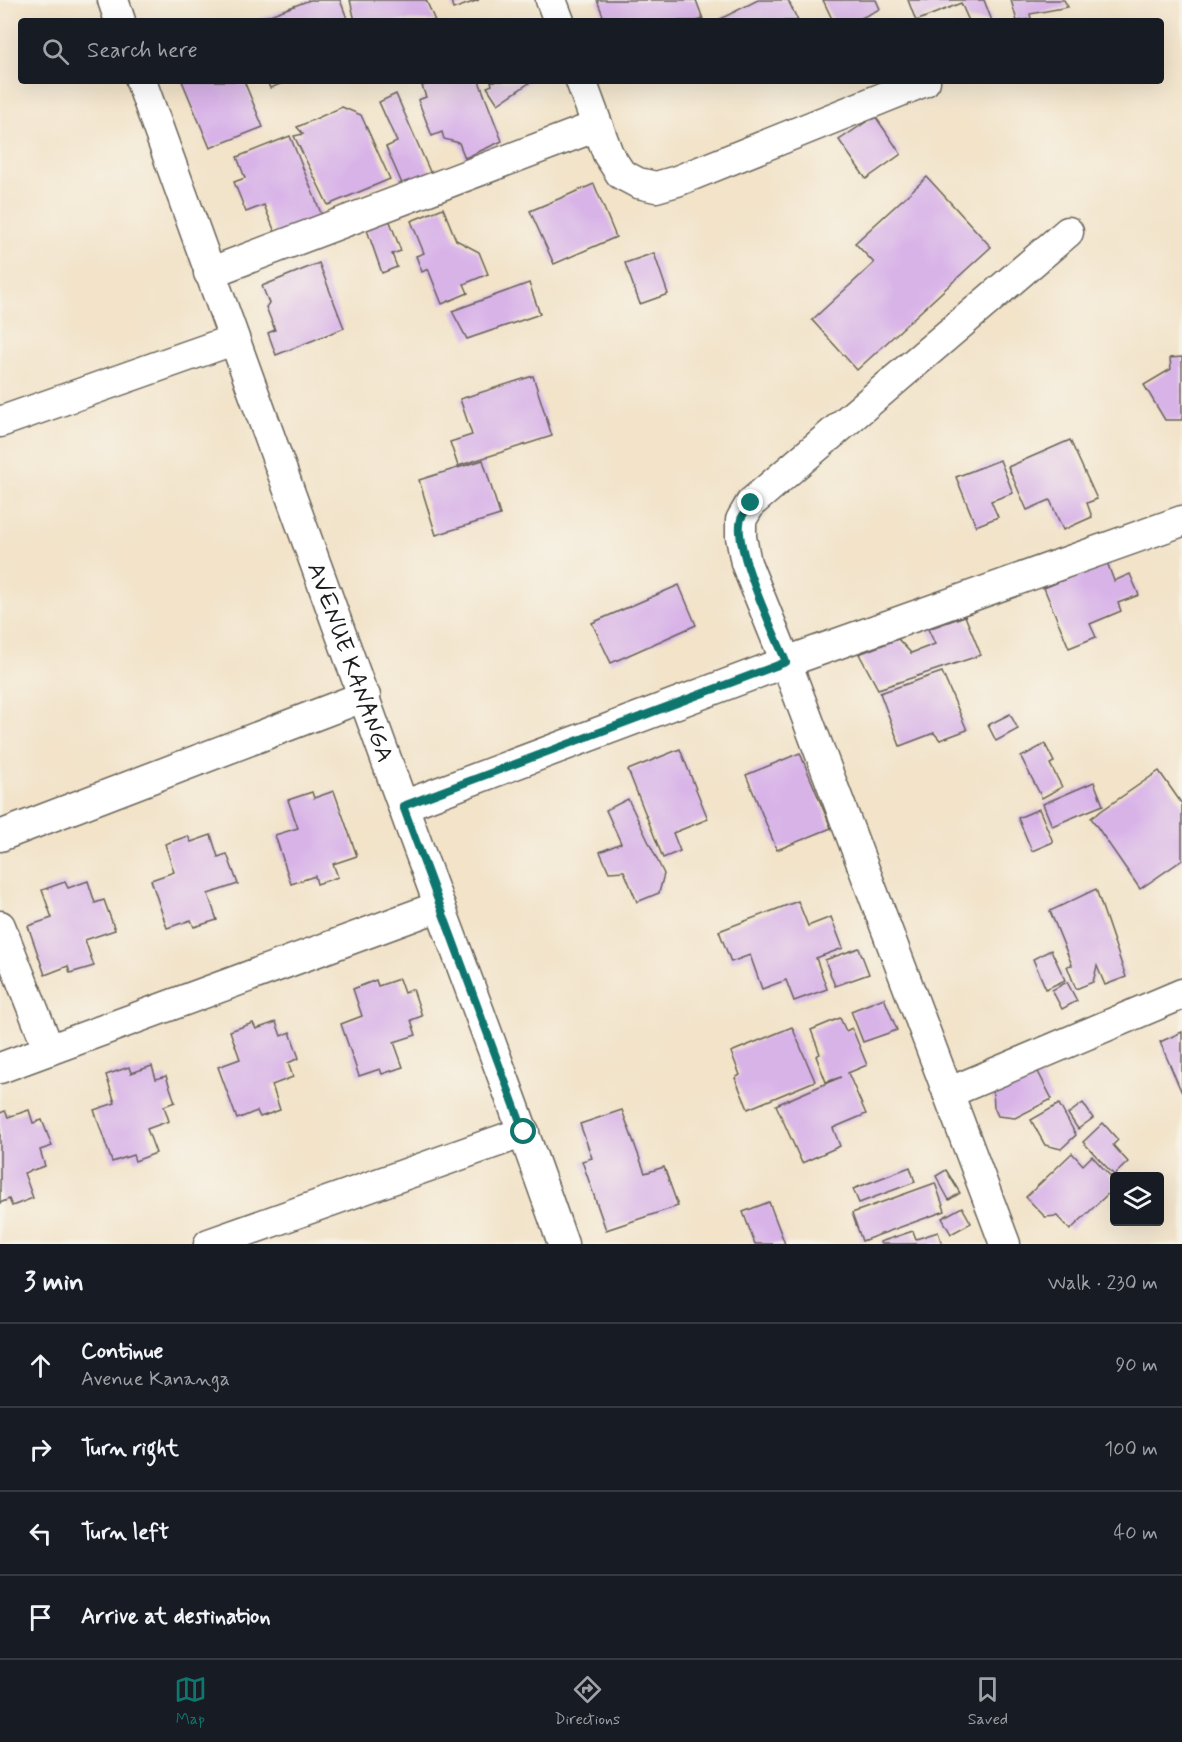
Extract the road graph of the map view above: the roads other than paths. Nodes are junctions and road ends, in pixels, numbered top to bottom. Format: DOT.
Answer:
graph roads {
  1 [pos="113,0"];
  2 [pos="551,0"];
  3 [pos="119,18"];
  4 [pos="558,18"];
  5 [pos="142,84"];
  6 [pos="582,84"];
  7 [pos="919,84"];
  8 [pos="597,126"];
  9 [pos="1068,232"];
  10 [pos="209,273"];
  11 [pos="233,340"];
  12 [pos="0,422"];
  13 [pos="1182,520"];
  14 [pos="786,662"];
  15 [pos="365,696"];
  16 [pos="403,806"];
  17 [pos="0,836"];
  18 [pos="440,906"];
  19 [pos="0,926"];
  20 [pos="1182,994"];
  21 [pos="49,1050"];
  22 [pos="0,1068"];
  23 [pos="948,1093"];
  24 [pos="524,1132"];
  25 [pos="209,1244"];
  26 [pos="563,1244"];
  27 [pos="1005,1244"];
  1 -- 3 [label="street"];
  2 -- 4 [label="street"];
  5 -- 10 [label="street, AVENUE KANANGA"];
  6 -- 8 [label="street"];
  7 -- 8 [label="street"];
  8 -- 10 [label="street"];
  9 -- 14 [label="street"];
  10 -- 11 [label="street, AVENUE KANANGA"];
  11 -- 12 [label="street"];
  11 -- 15 [label="street, AVENUE KANANGA"];
  13 -- 14 [label="street"];
  14 -- 16 [label="street"];
  14 -- 23 [label="street"];
  15 -- 16 [label="street, AVENUE KANANGA"];
  15 -- 17 [label="street"];
  16 -- 18 [label="street, AVENUE KANANGA"];
  18 -- 21 [label="street"];
  18 -- 24 [label="street, AVENUE KANANGA"];
  19 -- 21 [label="street"];
  20 -- 23 [label="street"];
  21 -- 22 [label="street"];
  23 -- 27 [label="street"];
  24 -- 25 [label="street"];
  24 -- 26 [label="street, AVENUE KANANGA"];
}
